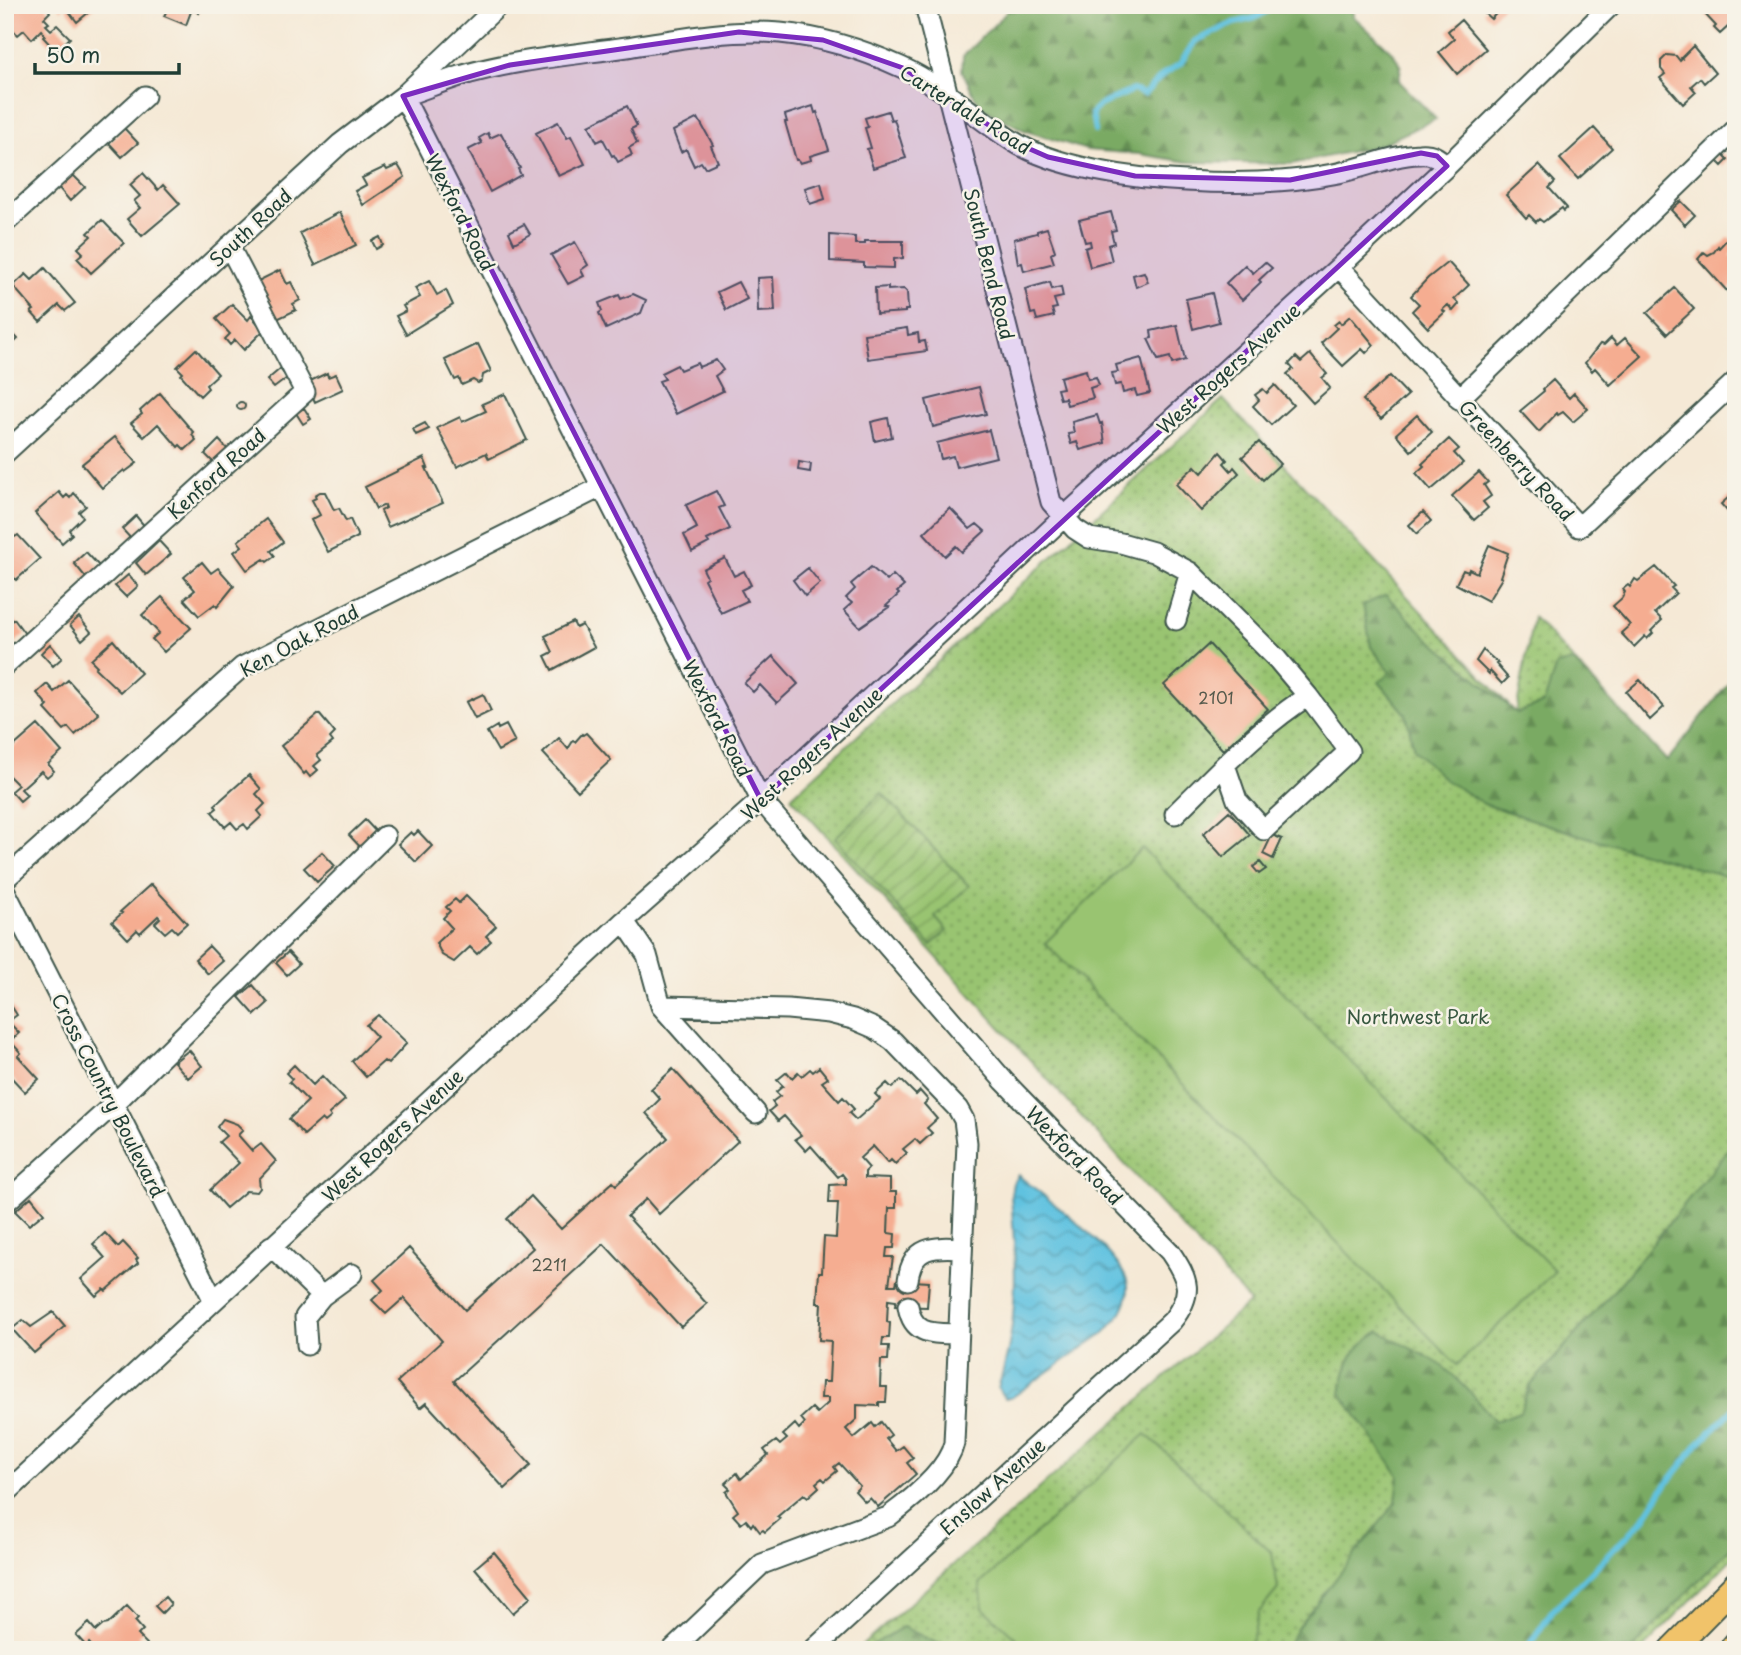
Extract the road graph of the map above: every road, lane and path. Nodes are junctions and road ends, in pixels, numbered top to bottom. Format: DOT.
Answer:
graph roads {
  1 [pos="499,5"];
  2 [pos="925,5"];
  3 [pos="1611,5"];
  4 [pos="947,94"];
  5 [pos="145,96"];
  6 [pos="403,96"];
  7 [pos="1736,129"];
  8 [pos="1447,166"];
  9 [pos="5,223"];
  10 [pos="229,246"];
  11 [pos="1339,267"];
  12 [pos="1736,381"];
  13 [pos="1459,399"];
  14 [pos="5,453"];
  15 [pos="601,487"];
  16 [pos="1064,517"];
  17 [pos="1190,572"];
  18 [pos="1176,620"];
  19 [pos="5,665"];
  20 [pos="1308,696"];
  21 [pos="1225,765"];
  22 [pos="761,800"];
  23 [pos="1175,814"];
  24 [pos="385,836"];
  25 [pos="5,879"];
  26 [pos="5,891"];
  27 [pos="624,921"];
  28 [pos="661,1006"];
  29 [pos="114,1104"];
  30 [pos="756,1113"];
  31 [pos="5,1203"];
  32 [pos="271,1246"];
  33 [pos="962,1248"];
  34 [pos="352,1274"];
  35 [pos="908,1280"];
  36 [pos="322,1296"];
  37 [pos="213,1299"];
  38 [pos="908,1306"];
  39 [pos="1172,1321"];
  40 [pos="958,1334"];
  41 [pos="307,1345"];
  42 [pos="5,1494"];
  43 [pos="1736,1584"];
  44 [pos="1736,1644"];
  45 [pos="672,1650"];
  46 [pos="813,1650"];
  47 [pos="1671,1650"];
  48 [pos="1731,1650"];
  1 -- 6 [label="street, South Road"];
  2 -- 4 [label="street, South Bend Road"];
  3 -- 8 [label="street, West Rogers Avenue"];
  4 -- 6 [label="street, Carterdale Road"];
  4 -- 8 [label="street, Carterdale Road"];
  4 -- 16 [label="street, South Bend Road"];
  5 -- 9 [label="street"];
  6 -- 10 [label="street, South Road"];
  6 -- 15 [label="street, Wexford Road"];
  7 -- 13 [label="street"];
  8 -- 11 [label="street, West Rogers Avenue"];
  10 -- 14 [label="street, South Road"];
  10 -- 19 [label="street, Kenford Road"];
  11 -- 13 [label="street, Greenberry Road"];
  11 -- 16 [label="street, West Rogers Avenue"];
  12 -- 13 [label="street, Greenberry Road"];
  15 -- 22 [label="street, Wexford Road"];
  15 -- 25 [label="street, Ken Oak Road"];
  16 -- 17 [label="street"];
  16 -- 22 [label="street, West Rogers Avenue"];
  17 -- 18 [label="street"];
  17 -- 20 [label="street"];
  20 -- 21 [label="street"];
  20 -- 21 [label="street"];
  21 -- 23 [label="street"];
  22 -- 27 [label="street, West Rogers Avenue"];
  22 -- 39 [label="street, Wexford Road"];
  24 -- 29 [label="street"];
  26 -- 29 [label="street, Cross Country Boulevard"];
  27 -- 28 [label="street"];
  27 -- 32 [label="street, West Rogers Avenue"];
  28 -- 30 [label="street"];
  28 -- 33 [label="street"];
  29 -- 31 [label="street"];
  29 -- 37 [label="street, Cross Country Boulevard"];
  32 -- 36 [label="street"];
  32 -- 37 [label="street, West Rogers Avenue"];
  33 -- 35 [label="street"];
  33 -- 40 [label="street"];
  34 -- 36 [label="street"];
  36 -- 41 [label="street"];
  37 -- 42 [label="street, West Rogers Avenue"];
  38 -- 40 [label="street"];
  39 -- 46 [label="street, Enslow Avenue"];
  40 -- 45 [label="street"];
  43 -- 47 [label="main road"];
  44 -- 48 [label="main road"];
}
